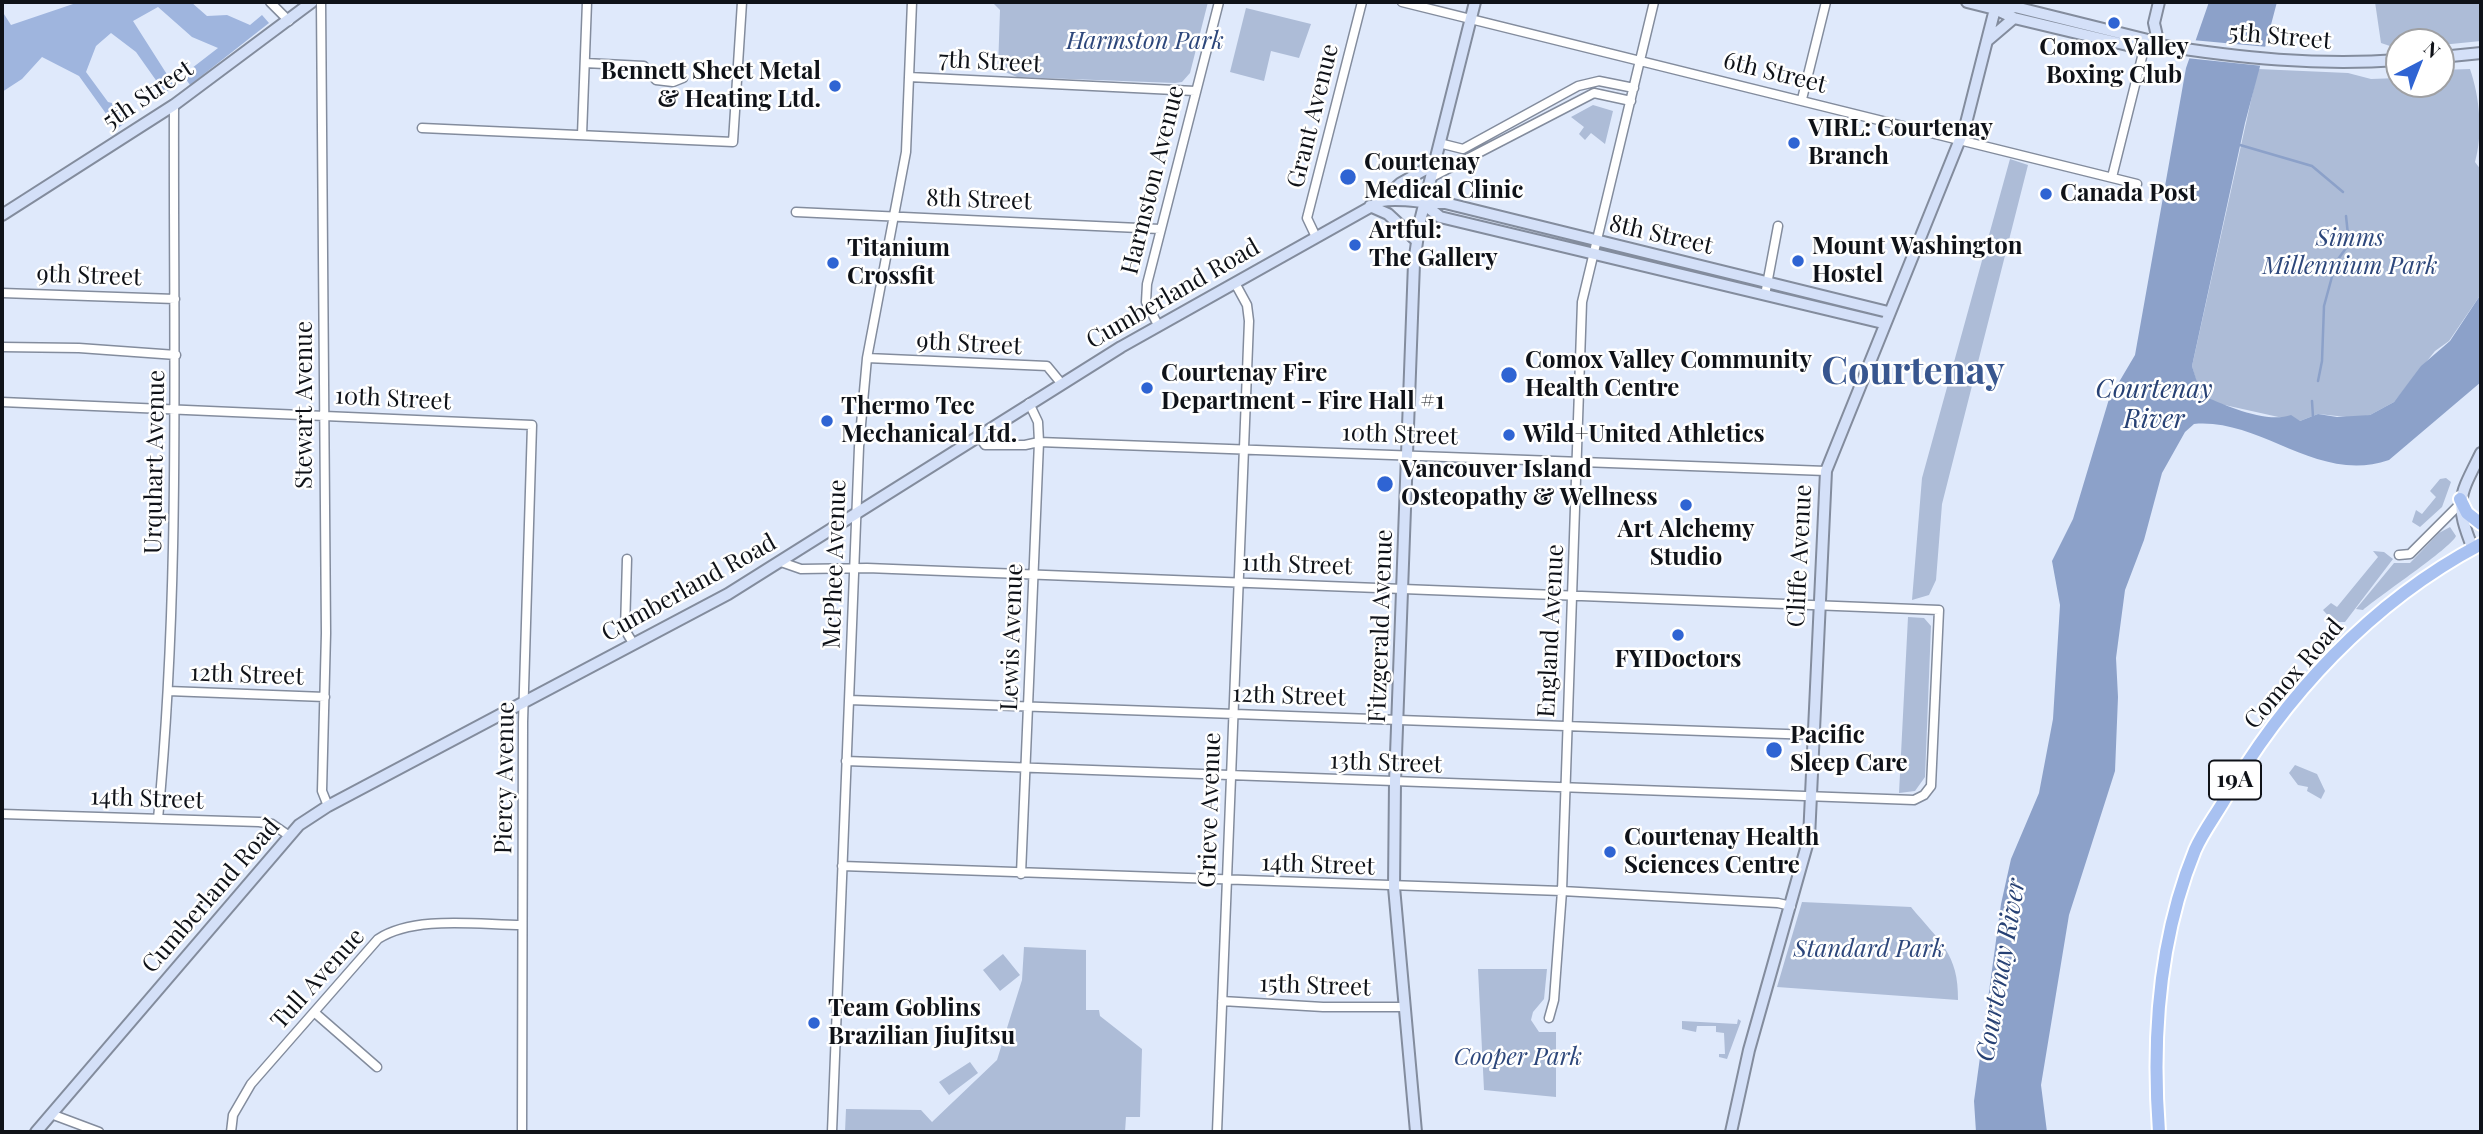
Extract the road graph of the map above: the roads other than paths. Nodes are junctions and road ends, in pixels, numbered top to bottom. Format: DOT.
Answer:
graph roads {
  1 [pos="270,2"];
  2 [pos="312,2"];
  3 [pos="321,2"];
  4 [pos="587,2"];
  5 [pos="743,2"];
  6 [pos="912,2"];
  7 [pos="1219,2"];
  8 [pos="1362,2"];
  9 [pos="1402,2"];
  10 [pos="1475,2"];
  11 [pos="1654,2"];
  12 [pos="1826,2"];
  13 [pos="1967,2"];
  14 [pos="2159,2"];
  15 [pos="1996,5"];
  16 [pos="2014,18"];
  17 [pos="1470,20"];
  18 [pos="289,21"];
  19 [pos="1987,41"];
  20 [pos="2159,45"];
  21 [pos="2144,49"];
  22 [pos="2481,53"];
  23 [pos="2455,56"];
  24 [pos="1641,60"];
  25 [pos="2385,61"];
  26 [pos="585,63"];
  27 [pos="909,77"];
  28 [pos="683,78"];
  29 [pos="1634,88"];
  30 [pos="1195,91"];
  31 [pos="1802,99"];
  32 [pos="1631,101"];
  33 [pos="174,105"];
  34 [pos="422,128"];
  35 [pos="582,135"];
  36 [pos="1960,139"];
  37 [pos="1439,143"];
  38 [pos="1435,163"];
  39 [pos="1432,177"];
  40 [pos="2112,177"];
  41 [pos="2137,184"];
  42 [pos="1381,201"];
  43 [pos="1424,204"];
  44 [pos="1370,206"];
  45 [pos="796,212"];
  46 [pos="2,215"];
  47 [pos="894,217"];
  48 [pos="1778,226"];
  49 [pos="1160,229"];
  50 [pos="1315,237"];
  51 [pos="1416,240"];
  52 [pos="1595,241"];
  53 [pos="1593,253"];
  54 [pos="1767,281"];
  55 [pos="1235,283"];
  56 [pos="2,293"];
  57 [pos="1765,295"];
  58 [pos="175,299"];
  59 [pos="1888,312"];
  60 [pos="1883,323"];
  61 [pos="1158,325"];
  62 [pos="2,347"];
  63 [pos="176,355"];
  64 [pos="867,358"];
  65 [pos="1061,383"];
  66 [pos="2,402"];
  67 [pos="1029,403"];
  68 [pos="177,410"];
  69 [pos="324,416"];
  70 [pos="532,425"];
  71 [pos="978,435"];
  72 [pos="1039,442"];
  73 [pos="1243,448"];
  74 [pos="2481,453"];
  75 [pos="1408,454"];
  76 [pos="1577,462"];
  77 [pos="1826,471"];
  78 [pos="2460,502"];
  79 [pos="856,512"];
  80 [pos="2481,524"];
  81 [pos="2477,547"];
  82 [pos="2399,555"];
  83 [pos="627,559"];
  84 [pos="782,562"];
  85 [pos="854,570"];
  86 [pos="1034,574"];
  87 [pos="1237,582"];
  88 [pos="1404,588"];
  89 [pos="1573,596"];
  90 [pos="1817,605"];
  91 [pos="633,643"];
  92 [pos="168,691"];
  93 [pos="326,697"];
  94 [pos="849,700"];
  95 [pos="526,702"];
  96 [pos="1028,706"];
  97 [pos="1233,714"];
  98 [pos="1399,719"];
  99 [pos="1566,725"];
  100 [pos="1812,735"];
  101 [pos="846,761"];
  102 [pos="1026,769"];
  103 [pos="1230,777"];
  104 [pos="1395,782"];
  105 [pos="1565,789"];
  106 [pos="1924,795"];
  107 [pos="1811,797"];
  108 [pos="328,806"];
  109 [pos="2,814"];
  110 [pos="158,819"];
  111 [pos="288,835"];
  112 [pos="842,866"];
  113 [pos="1021,874"];
  114 [pos="1226,881"];
  115 [pos="1394,887"];
  116 [pos="1562,891"];
  117 [pos="1791,906"];
  118 [pos="522,925"];
  119 [pos="1223,1001"];
  120 [pos="1405,1007"];
  121 [pos="314,1012"];
  122 [pos="1549,1018"];
  123 [pos="377,1068"];
  124 [pos="51,1114"];
  125 [pos="36,1132"];
  126 [pos="99,1132"];
  127 [pos="232,1132"];
  128 [pos="522,1132"];
  129 [pos="832,1132"];
  130 [pos="1217,1132"];
  131 [pos="1416,1132"];
  132 [pos="1731,1132"];
  133 [pos="2159,1132"];
  1 -- 18 [label="street"];
  2 -- 18 [label="street, 5th Street"];
  3 -- 69 [label="street, Stewart Avenue"];
  4 -- 26 [label="street"];
  5 -- 35 [label="street"];
  6 -- 27 [label="street, McPhee Avenue"];
  7 -- 30 [label="street, Harmston Avenue"];
  8 -- 50 [label="street, Grant Avenue"];
  9 -- 17 [label="street, 6th Street"];
  10 -- 17 [label="street, Fitzgerald Avenue"];
  11 -- 24 [label="street, England Avenue"];
  12 -- 31 [label="street"];
  13 -- 15 [label="street, 5th Street"];
  14 -- 20 [label="street"];
  15 -- 16 [label="street, 5th Street"];
  15 -- 19 [label="street, Cliffe Avenue"];
  15 -- 20 [label="street, 5th Street"];
  16 -- 19 [label="street"];
  16 -- 21 [label="street, 5th Street"];
  17 -- 24 [label="street, 6th Street"];
  17 -- 37 [label="street, Fitzgerald Avenue"];
  18 -- 33 [label="street, 5th Street"];
  19 -- 36 [label="street, Cliffe Avenue"];
  20 -- 21 [label="street, 5th Street"];
  20 -- 25 [label="street, 5th Street"];
  21 -- 40 [label="street"];
  22 -- 23 [label="street"];
  24 -- 29 [label="street, England Avenue"];
  24 -- 31 [label="street, 6th Street"];
  26 -- 28 [label="street"];
  26 -- 35 [label="street"];
  27 -- 30 [label="street, 7th Street"];
  27 -- 47 [label="street, McPhee Avenue"];
  29 -- 32 [label="street, England Avenue"];
  29 -- 37 [label="street"];
  30 -- 49 [label="street, Harmston Avenue"];
  31 -- 36 [label="street, 6th Street"];
  32 -- 39 [label="street"];
  32 -- 52 [label="street, England Avenue"];
  33 -- 46 [label="street, 5th Street"];
  33 -- 58 [label="street, Urquhart Avenue"];
  34 -- 35 [label="street"];
  36 -- 40 [label="street, 6th Street"];
  36 -- 59 [label="street, Cliffe Avenue"];
  37 -- 38 [label="street, Fitzgerald Avenue"];
  38 -- 39 [label="street, Fitzgerald Avenue"];
  38 -- 42 [label="street, Cumberland Road"];
  39 -- 43 [label="street, Fitzgerald Avenue"];
  40 -- 41 [label="street, 6th Street"];
  42 -- 43 [label="street, 8th Street"];
  42 -- 44 [label="street, Cumberland Road"];
  43 -- 51 [label="street, Fitzgerald Avenue"];
  43 -- 52 [label="street, 8th Street"];
  43 -- 53 [label="street, 8th Street"];
  44 -- 50 [label="street, Cumberland Road"];
  44 -- 51 [label="street"];
  45 -- 47 [label="street, 8th Street"];
  47 -- 49 [label="street, 8th Street"];
  47 -- 64 [label="street, McPhee Avenue"];
  48 -- 54 [label="street"];
  49 -- 61 [label="street, Harmston Avenue"];
  50 -- 55 [label="street, Cumberland Road"];
  51 -- 75 [label="street, Fitzgerald Avenue"];
  52 -- 53 [label="street, England Avenue"];
  52 -- 54 [label="street, 8th Street"];
  53 -- 57 [label="street, 8th Street"];
  53 -- 76 [label="street, England Avenue"];
  54 -- 57 [label="street"];
  54 -- 59 [label="street, 8th Street"];
  55 -- 61 [label="street, Cumberland Road"];
  55 -- 73 [label="street, Grieve Avenue"];
  56 -- 58 [label="street, 9th Street"];
  57 -- 60 [label="street, 8th Street"];
  58 -- 63 [label="street, Urquhart Avenue"];
  59 -- 60 [label="street, Cliffe Avenue"];
  60 -- 77 [label="street, Cliffe Avenue"];
  61 -- 65 [label="street, Cumberland Road"];
  62 -- 63 [label="street"];
  63 -- 68 [label="street, Urquhart Avenue"];
  64 -- 65 [label="street, 9th Street"];
  64 -- 79 [label="street, McPhee Avenue"];
  65 -- 67 [label="street, Cumberland Road"];
  66 -- 68 [label="street, 10th Street"];
  67 -- 71 [label="street, Cumberland Road"];
  67 -- 72 [label="street, Lewis Avenue"];
  68 -- 69 [label="street, 10th Street"];
  68 -- 92 [label="street, Urquhart Avenue"];
  69 -- 70 [label="street, 10th Street"];
  69 -- 93 [label="street, Stewart Avenue"];
  70 -- 95 [label="street, Piercy Avenue"];
  71 -- 72 [label="street, 10th Street"];
  71 -- 79 [label="street, Cumberland Road"];
  72 -- 73 [label="street, 10th Street"];
  72 -- 86 [label="street, Lewis Avenue"];
  73 -- 75 [label="street, 10th Street"];
  73 -- 87 [label="street, Grieve Avenue"];
  74 -- 78 [label="street"];
  75 -- 76 [label="street, 10th Street"];
  75 -- 88 [label="street, Fitzgerald Avenue"];
  76 -- 77 [label="street, 10th Street"];
  76 -- 89 [label="street, England Avenue"];
  77 -- 90 [label="street, Cliffe Avenue"];
  78 -- 80 [label="main road"];
  78 -- 81 [label="street, Comox Road"];
  78 -- 82 [label="street"];
  79 -- 84 [label="street, Cumberland Road"];
  79 -- 85 [label="street, McPhee Avenue"];
  81 -- 133 [label="main road, Comox Road / 19A"];
  83 -- 91 [label="street"];
  84 -- 85 [label="street, 11th Street"];
  84 -- 91 [label="street, Cumberland Road"];
  85 -- 86 [label="street, 11th Street"];
  85 -- 94 [label="street, McPhee Avenue"];
  86 -- 87 [label="street, 11th Street"];
  86 -- 96 [label="street, Lewis Avenue"];
  87 -- 88 [label="street, 11th Street"];
  87 -- 97 [label="street, Grieve Avenue"];
  88 -- 89 [label="street, 11th Street"];
  88 -- 98 [label="street, Fitzgerald Avenue"];
  89 -- 90 [label="street, 11th Street"];
  89 -- 99 [label="street, England Avenue"];
  90 -- 100 [label="street, Cliffe Avenue"];
  90 -- 106 [label="street, 11th Street"];
  91 -- 95 [label="street, Cumberland Road"];
  92 -- 93 [label="street, 12th Street"];
  92 -- 110 [label="street, Urquhart Avenue"];
  93 -- 108 [label="street, Stewart Avenue"];
  94 -- 96 [label="street, 12th Street"];
  94 -- 101 [label="street, McPhee Avenue"];
  95 -- 108 [label="street, Cumberland Road"];
  95 -- 118 [label="street, Piercy Avenue"];
  96 -- 97 [label="street, 12th Street"];
  96 -- 102 [label="street, Lewis Avenue"];
  97 -- 98 [label="street, 12th Street"];
  97 -- 103 [label="street, Grieve Avenue"];
  98 -- 99 [label="street, 12th Street"];
  98 -- 104 [label="street, Fitzgerald Avenue"];
  99 -- 100 [label="street, 12th Street"];
  99 -- 105 [label="street, England Avenue"];
  100 -- 107 [label="street, Cliffe Avenue"];
  101 -- 102 [label="street, 13th Street"];
  101 -- 112 [label="street, McPhee Avenue"];
  102 -- 103 [label="street, 13th Street"];
  102 -- 113 [label="street, Lewis Avenue"];
  103 -- 104 [label="street, 13th Street"];
  103 -- 114 [label="street, Grieve Avenue"];
  104 -- 105 [label="street, 13th Street"];
  104 -- 115 [label="street, Fitzgerald Avenue"];
  105 -- 107 [label="street, 13th Street"];
  105 -- 116 [label="street, England Avenue"];
  106 -- 107 [label="street, 13th Street"];
  107 -- 117 [label="street, Cliffe Avenue"];
  108 -- 111 [label="street, Cumberland Road"];
  109 -- 110 [label="street, 14th Street"];
  110 -- 111 [label="street, 14th Street"];
  111 -- 124 [label="street, Cumberland Road"];
  112 -- 113 [label="street, 14th Street"];
  112 -- 129 [label="street, McPhee Avenue"];
  113 -- 114 [label="street, 14th Street"];
  114 -- 115 [label="street, 14th Street"];
  114 -- 119 [label="street, Grieve Avenue"];
  115 -- 116 [label="street, 14th Street"];
  115 -- 120 [label="street, Fitzgerald Avenue"];
  116 -- 117 [label="street, 14th Street"];
  116 -- 122 [label="street, England Avenue"];
  117 -- 132 [label="street, Cliffe Avenue"];
  118 -- 121 [label="street, Tull Avenue"];
  118 -- 128 [label="street, Piercy Avenue"];
  119 -- 120 [label="street, 15th Street"];
  119 -- 130 [label="street, Grieve Avenue"];
  120 -- 131 [label="street, Fitzgerald Avenue"];
  121 -- 123 [label="street"];
  121 -- 127 [label="street, Tull Avenue"];
  124 -- 125 [label="street, Cumberland Road"];
  124 -- 126 [label="street"];
}
